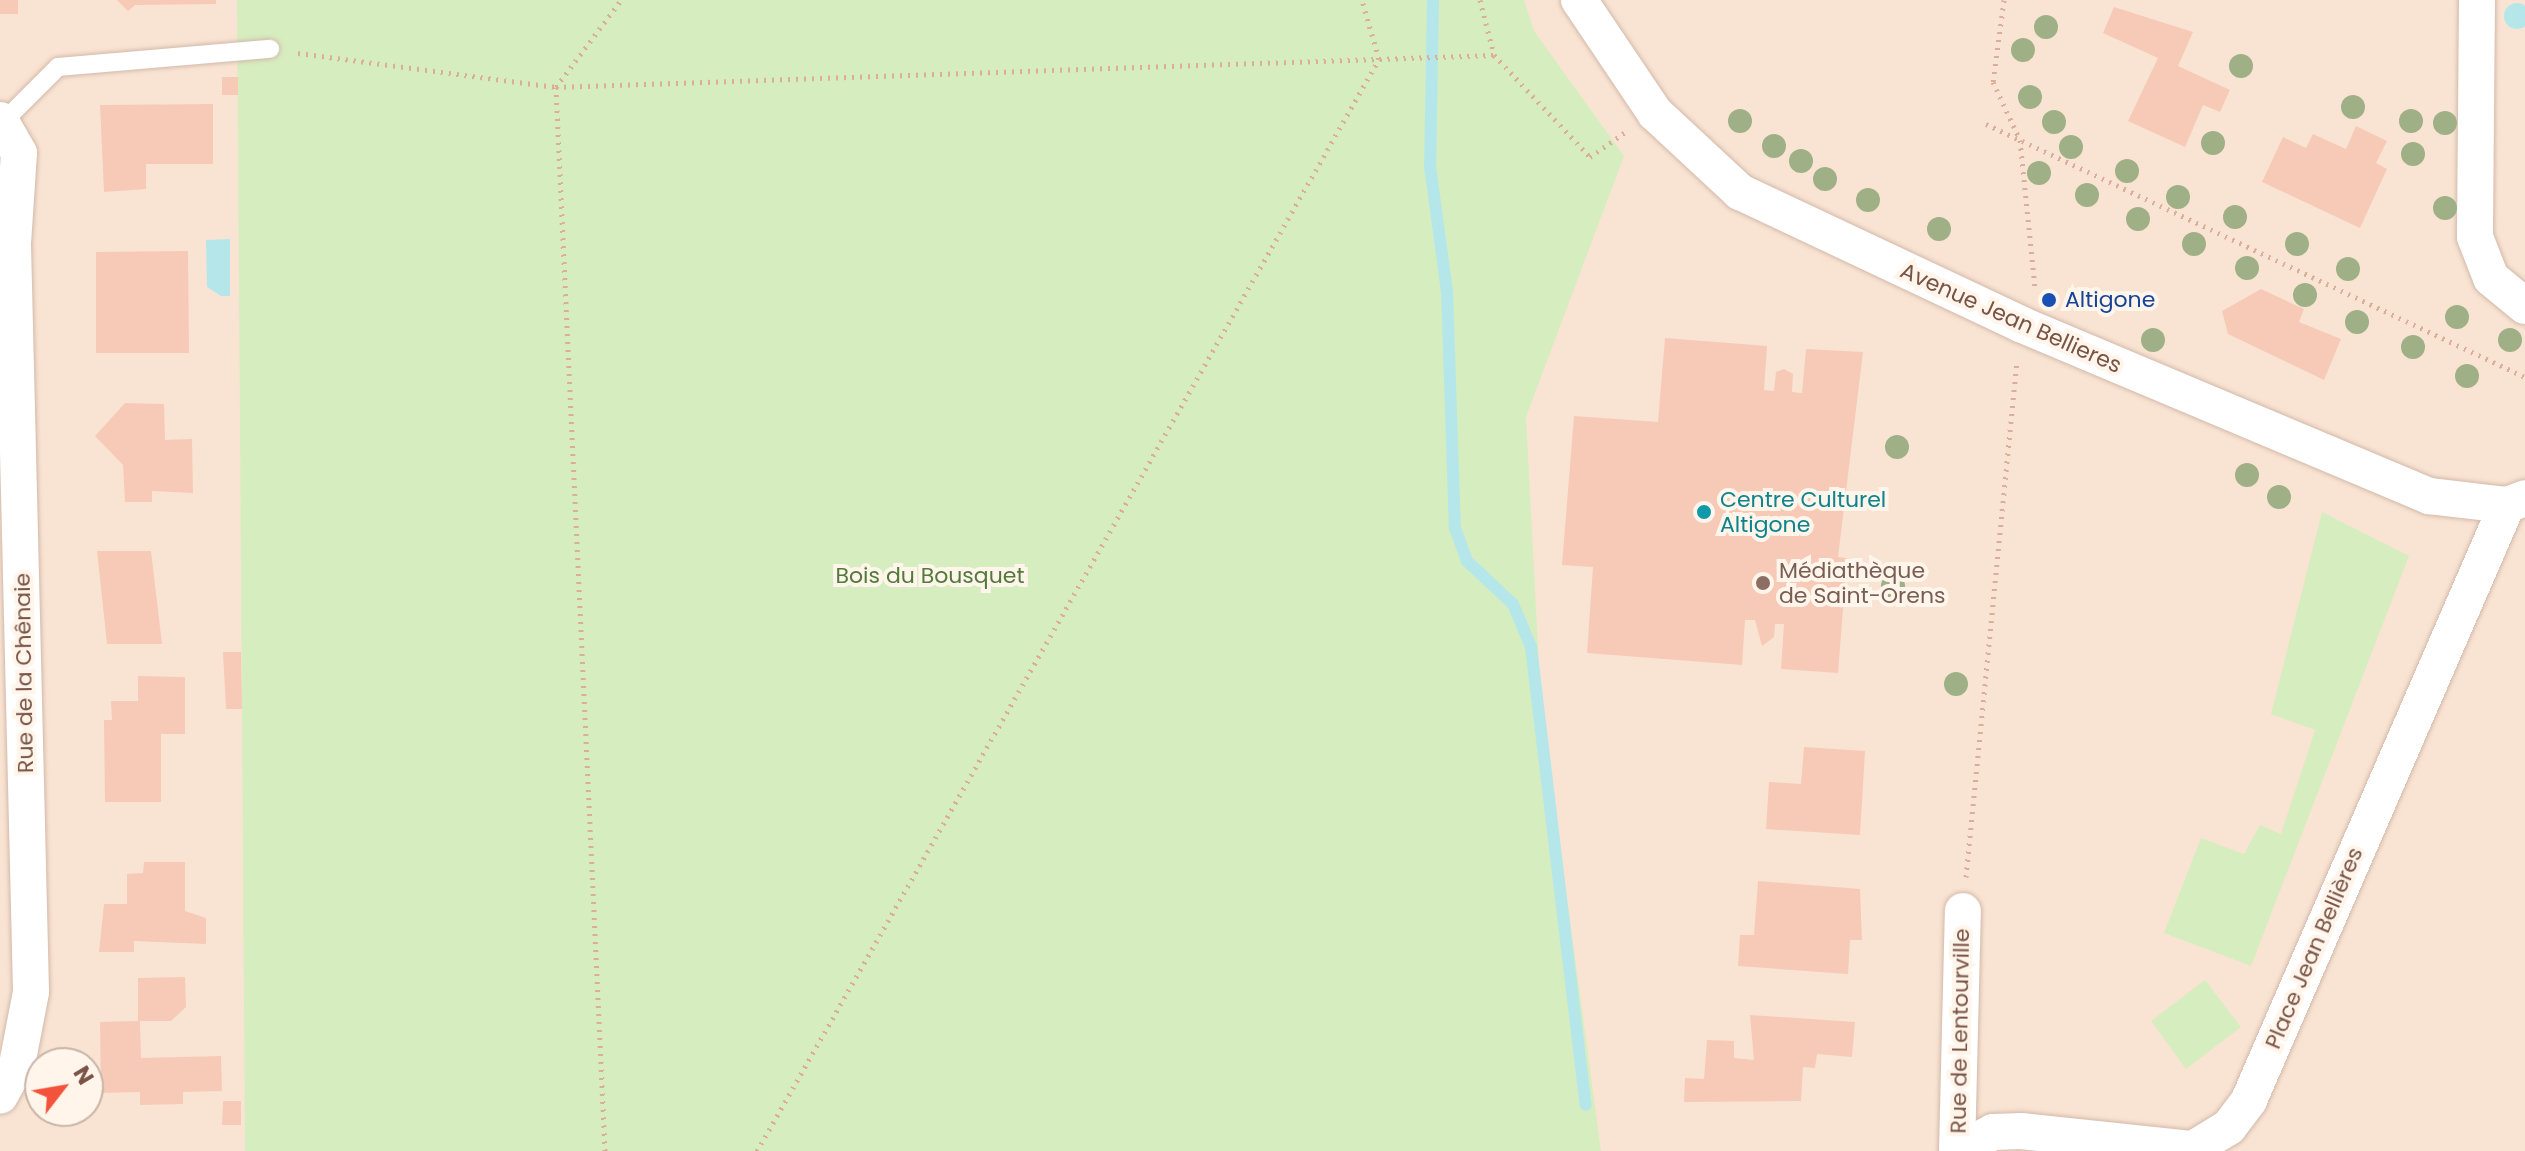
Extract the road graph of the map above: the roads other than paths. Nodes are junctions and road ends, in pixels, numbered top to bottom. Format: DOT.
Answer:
graph roads {
  1 [pos="1579,0"];
  2 [pos="2477,0"];
  3 [pos="270,49"];
  4 [pos="2,121"];
  5 [pos="6,243"];
  6 [pos="2525,306"];
  7 [pos="2516,501"];
  8 [pos="11,574"];
  9 [pos="1963,911"];
  10 [pos="0,1096"];
  11 [pos="1957,1151"];
  1 -- 7 [label="street, Avenue Jean Bellieres"];
  2 -- 6 [label="street"];
  3 -- 4 [label="lane"];
  4 -- 5 [label="street, Rue de la Chênaie"];
  5 -- 8 [label="street, Rue de la Chênaie"];
  7 -- 11 [label="street, Place Jean Bellières"];
  8 -- 10 [label="street, Rue de la Chênaie"];
  9 -- 11 [label="street, Rue de Lentourville"];
}
